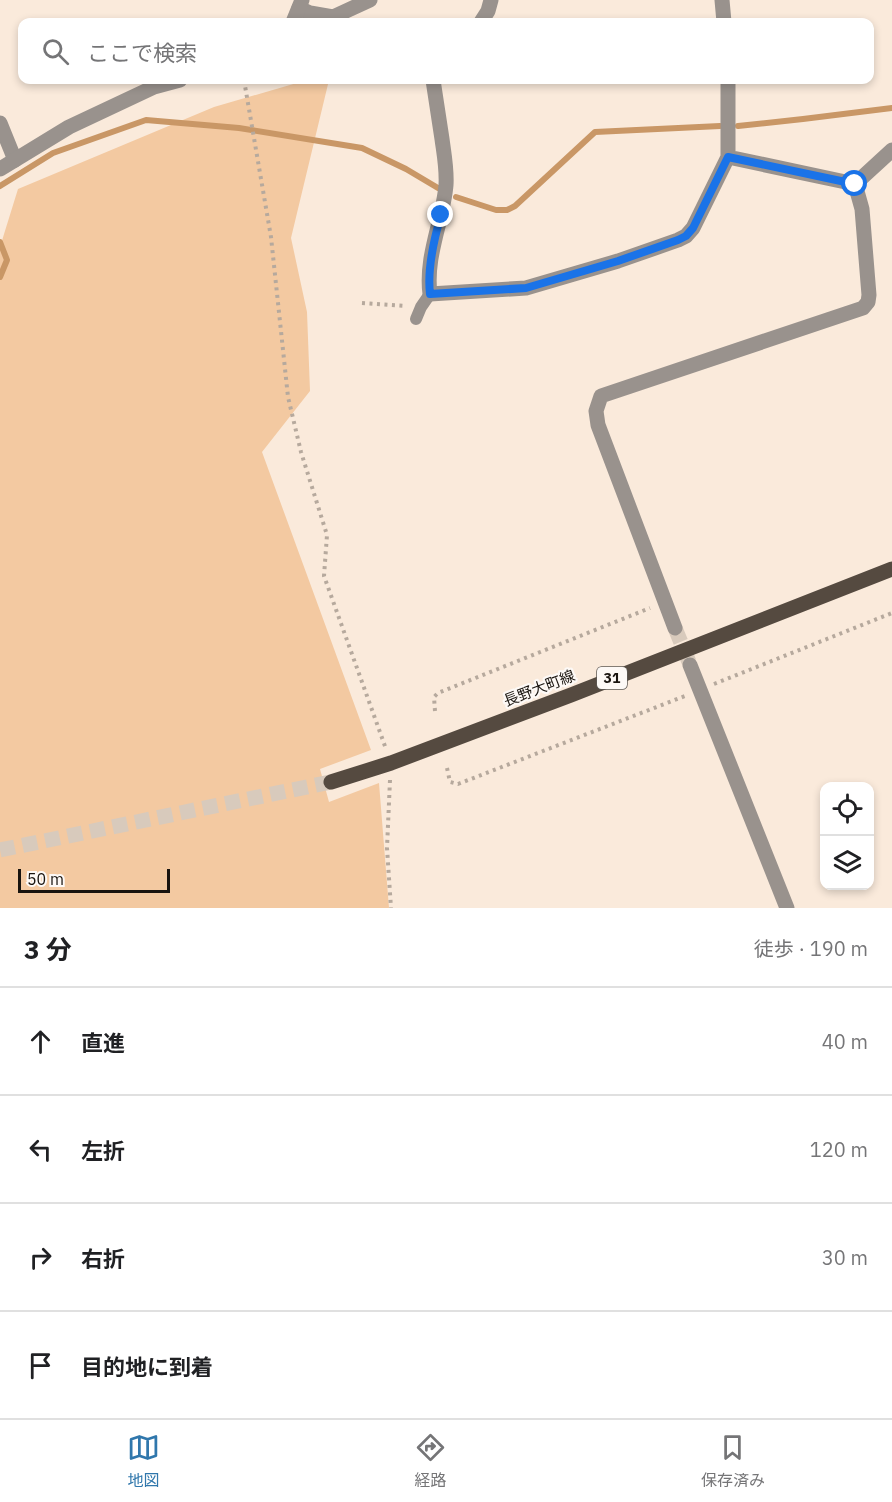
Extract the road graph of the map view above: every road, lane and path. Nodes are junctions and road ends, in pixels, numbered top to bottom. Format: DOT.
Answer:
graph roads {
  1 [pos="370,0"];
  2 [pos="491,0"];
  3 [pos="722,0"];
  4 [pos="301,4"];
  5 [pos="295,18"];
  6 [pos="484,18"];
  7 [pos="724,18"];
  8 [pos="165,84"];
  9 [pos="245,84"];
  10 [pos="434,84"];
  11 [pos="728,84"];
  12 [pos="0,123"];
  13 [pos="892,150"];
  14 [pos="728,157"];
  15 [pos="15,160"];
  16 [pos="0,170"];
  17 [pos="855,184"];
  18 [pos="430,294"];
  19 [pos="362,303"];
  20 [pos="421,307"];
  21 [pos="416,319"];
  22 [pos="892,569"];
  23 [pos="665,602"];
  24 [pos="892,613"];
  25 [pos="675,628"];
  26 [pos="690,665"];
  27 [pos="700,690"];
  28 [pos="435,711"];
  29 [pos="391,763"];
  30 [pos="447,768"];
  31 [pos="330,782"];
  32 [pos="391,908"];
  33 [pos="787,908"];
  1 -- 4 [label="street"];
  2 -- 6 [label="street"];
  3 -- 7 [label="street"];
  4 -- 5 [label="street"];
  8 -- 15 [label="street"];
  9 -- 29 [label="path"];
  10 -- 18 [label="street"];
  11 -- 14 [label="street"];
  12 -- 15 [label="street"];
  13 -- 17 [label="street"];
  14 -- 17 [label="street"];
  14 -- 18 [label="street"];
  15 -- 16 [label="street"];
  17 -- 23 [label="street"];
  18 -- 20 [label="lane"];
  19 -- 20 [label="path"];
  20 -- 21 [label="lane"];
  22 -- 29 [label="main road, 長野大町線 / 31"];
  23 -- 25 [label="street"];
  23 -- 28 [label="path"];
  24 -- 27 [label="path"];
  26 -- 27 [label="street"];
  27 -- 30 [label="path"];
  27 -- 33 [label="street"];
  29 -- 31 [label="main road, 長野大町線 / 31"];
  29 -- 32 [label="path"];
}
